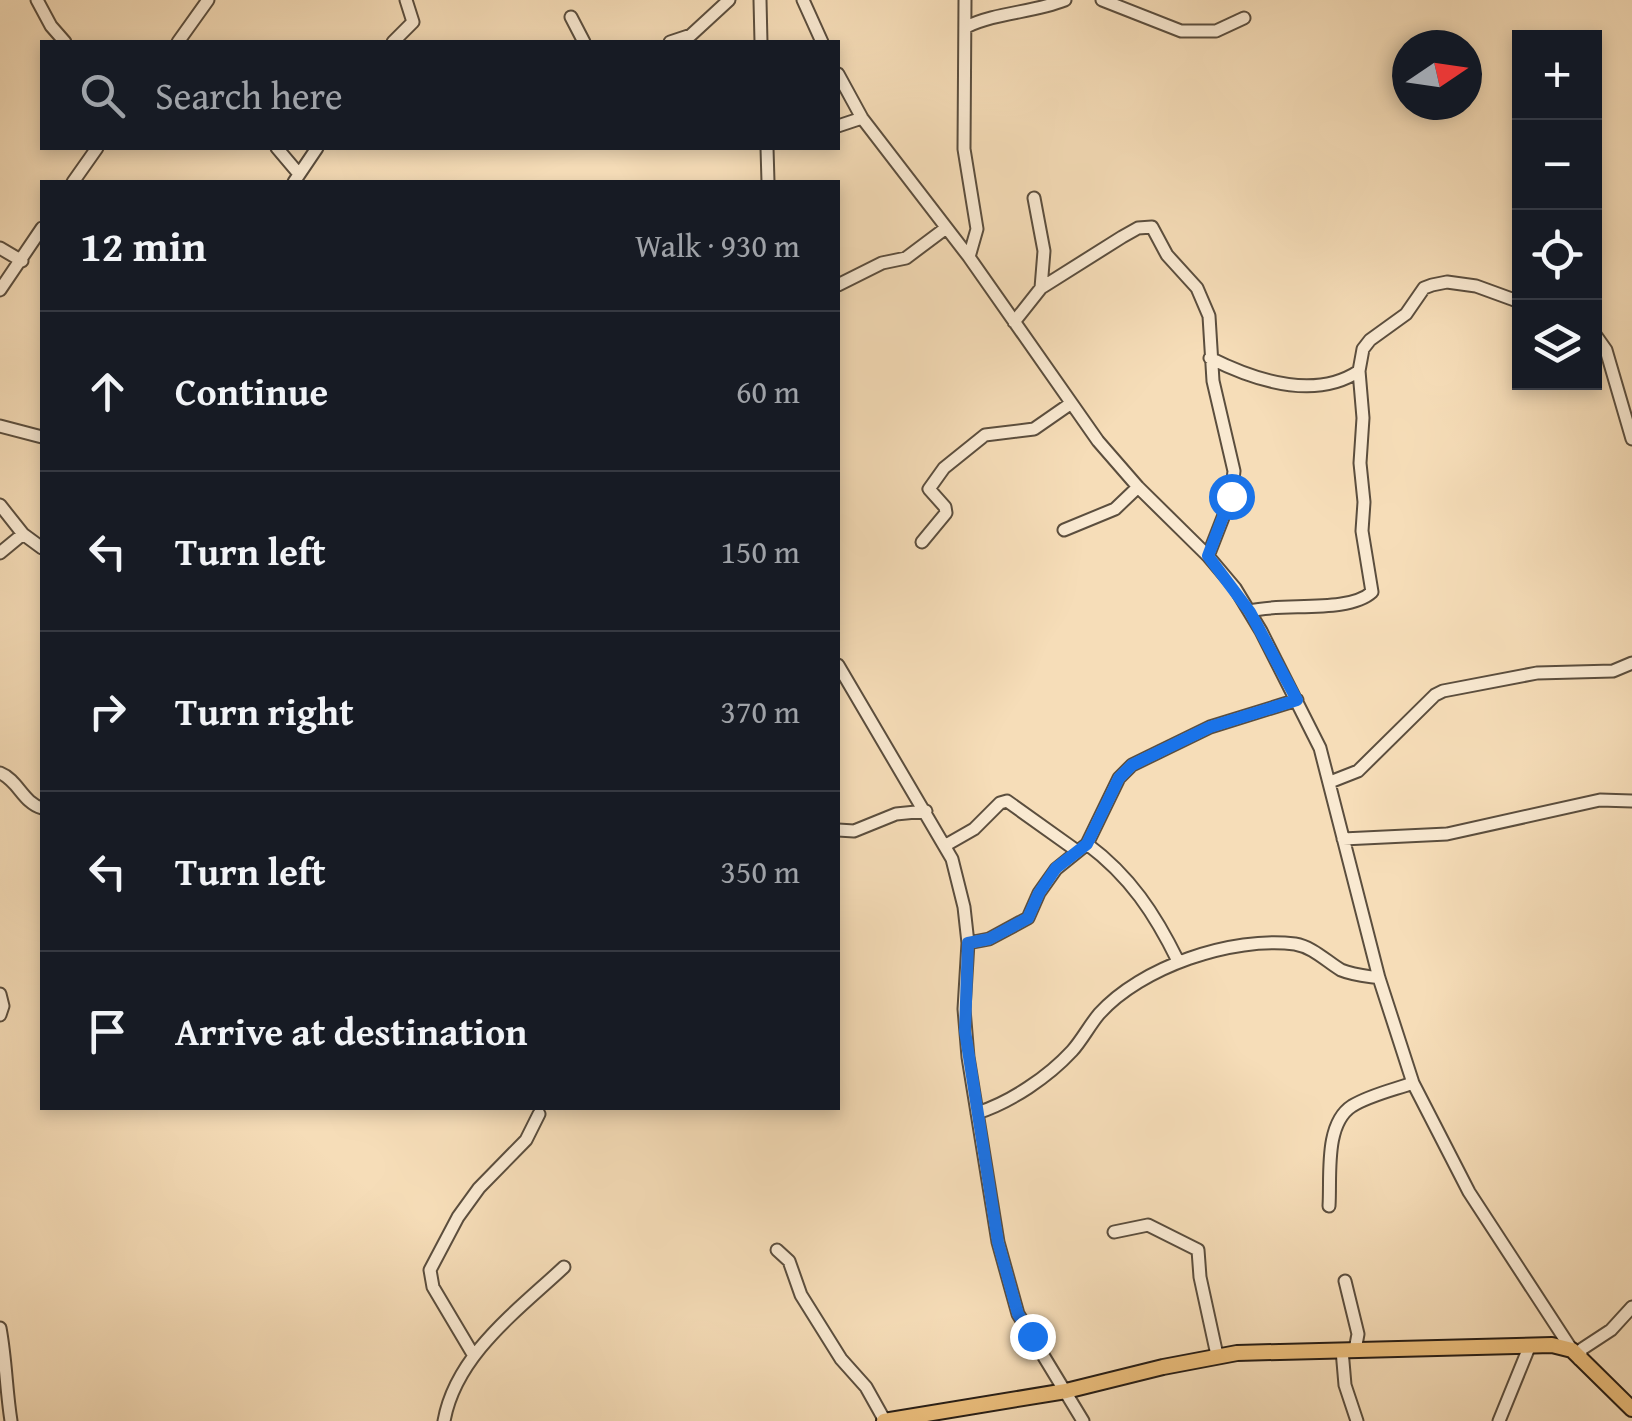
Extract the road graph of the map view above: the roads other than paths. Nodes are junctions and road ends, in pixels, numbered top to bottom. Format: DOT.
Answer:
graph roads {
  1 [pos="37,0"];
  2 [pos="208,0"];
  3 [pos="406,0"];
  4 [pos="729,0"];
  5 [pos="760,0"];
  6 [pos="803,0"];
  7 [pos="966,0"];
  8 [pos="1019,0"];
  9 [pos="1065,0"];
  10 [pos="1102,0"];
  11 [pos="1013,14"];
  12 [pos="572,17"];
  13 [pos="1244,18"];
  14 [pos="966,27"];
  15 [pos="63,40"];
  16 [pos="179,40"];
  17 [pos="395,40"];
  18 [pos="583,40"];
  19 [pos="676,40"];
  20 [pos="761,40"];
  21 [pos="817,40"];
  22 [pos="840,78"];
  23 [pos="862,118"];
  24 [pos="840,125"];
  25 [pos="95,150"];
  26 [pos="278,150"];
  27 [pos="316,150"];
  28 [pos="769,150"];
  29 [pos="296,178"];
  30 [pos="74,180"];
  31 [pos="768,180"];
  32 [pos="1034,198"];
  33 [pos="946,228"];
  34 [pos="40,231"];
  35 [pos="0,248"];
  36 [pos="968,257"];
  37 [pos="22,260"];
  38 [pos="840,284"];
  39 [pos="1041,288"];
  40 [pos="0,290"];
  41 [pos="1514,300"];
  42 [pos="1014,322"];
  43 [pos="1602,344"];
  44 [pos="1210,358"];
  45 [pos="1229,368"];
  46 [pos="1354,375"];
  47 [pos="1213,381"];
  48 [pos="1070,404"];
  49 [pos="0,426"];
  50 [pos="40,436"];
  51 [pos="1632,439"];
  52 [pos="1138,487"];
  53 [pos="0,505"];
  54 [pos="1064,530"];
  55 [pos="23,534"];
  56 [pos="922,542"];
  57 [pos="40,547"];
  58 [pos="0,553"];
  59 [pos="1208,556"];
  60 [pos="1250,612"];
  61 [pos="1632,662"];
  62 [pos="840,668"];
  63 [pos="1297,700"];
  64 [pos="0,773"];
  65 [pos="1330,782"];
  66 [pos="1632,801"];
  67 [pos="40,807"];
  68 [pos="926,811"];
  69 [pos="840,830"];
  70 [pos="1342,838"];
  71 [pos="946,845"];
  72 [pos="1082,848"];
  73 [pos="968,943"];
  74 [pos="1178,961"];
  75 [pos="1378,978"];
  76 [pos="0,994"];
  77 [pos="0,1015"];
  78 [pos="1413,1084"];
  79 [pos="539,1114"];
  80 [pos="977,1114"];
  81 [pos="1330,1206"];
  82 [pos="1114,1232"];
  83 [pos="776,1250"];
  84 [pos="564,1267"];
  85 [pos="1345,1281"];
  86 [pos="1632,1307"];
  87 [pos="0,1328"];
  88 [pos="1530,1345"];
  89 [pos="1349,1350"];
  90 [pos="1576,1354"];
  91 [pos="1216,1355"];
  92 [pos="474,1356"];
  93 [pos="1066,1390"];
  94 [pos="1629,1407"];
  95 [pos="926,1418"];
  96 [pos="11,1421"];
  97 [pos="444,1421"];
  98 [pos="884,1421"];
  99 [pos="1082,1421"];
  100 [pos="1356,1421"];
  101 [pos="1499,1421"];
  102 [pos="1631,1421"];
  1 -- 15 [label="street"];
  2 -- 16 [label="street"];
  3 -- 17 [label="street"];
  4 -- 19 [label="street"];
  5 -- 20 [label="street"];
  6 -- 21 [label="street"];
  7 -- 14 [label="street"];
  8 -- 11 [label="street"];
  9 -- 11 [label="street"];
  10 -- 13 [label="street"];
  11 -- 14 [label="street"];
  12 -- 18 [label="street"];
  14 -- 36 [label="street"];
  22 -- 23 [label="street"];
  23 -- 24 [label="street"];
  23 -- 33 [label="street"];
  25 -- 30 [label="street"];
  26 -- 29 [label="street"];
  27 -- 29 [label="street"];
  28 -- 31 [label="street"];
  32 -- 39 [label="street"];
  33 -- 36 [label="street"];
  33 -- 38 [label="street"];
  34 -- 37 [label="street"];
  35 -- 37 [label="street"];
  36 -- 42 [label="street"];
  37 -- 40 [label="street"];
  39 -- 42 [label="street"];
  39 -- 44 [label="street"];
  41 -- 46 [label="street"];
  42 -- 48 [label="street"];
  43 -- 51 [label="street"];
  44 -- 45 [label="street"];
  44 -- 47 [label="street"];
  45 -- 46 [label="street"];
  45 -- 47 [label="street"];
  46 -- 60 [label="street"];
  47 -- 59 [label="street"];
  48 -- 52 [label="street"];
  48 -- 56 [label="street"];
  49 -- 50 [label="street"];
  52 -- 54 [label="street"];
  52 -- 59 [label="street"];
  53 -- 55 [label="street"];
  55 -- 57 [label="street"];
  55 -- 58 [label="street"];
  59 -- 60 [label="street"];
  60 -- 63 [label="street"];
  61 -- 65 [label="street"];
  62 -- 68 [label="street"];
  63 -- 65 [label="street"];
  63 -- 72 [label="street"];
  64 -- 67 [label="street"];
  65 -- 70 [label="street"];
  66 -- 70 [label="street"];
  68 -- 69 [label="street"];
  68 -- 71 [label="street"];
  70 -- 75 [label="street"];
  71 -- 72 [label="street"];
  71 -- 73 [label="street"];
  72 -- 73 [label="street"];
  72 -- 74 [label="street"];
  73 -- 80 [label="street"];
  74 -- 75 [label="street"];
  74 -- 80 [label="street"];
  75 -- 78 [label="street"];
  76 -- 77 [label="street"];
  78 -- 81 [label="street"];
  78 -- 90 [label="street"];
  79 -- 92 [label="street"];
  80 -- 93 [label="street"];
  82 -- 91 [label="street"];
  83 -- 98 [label="street"];
  84 -- 92 [label="street"];
  85 -- 89 [label="street"];
  86 -- 90 [label="street"];
  87 -- 96 [label="street"];
  88 -- 89 [label="main road"];
  88 -- 90 [label="main road"];
  88 -- 101 [label="street"];
  89 -- 91 [label="main road"];
  89 -- 100 [label="street"];
  90 -- 94 [label="main road"];
  91 -- 93 [label="main road"];
  92 -- 97 [label="street"];
  93 -- 95 [label="main road"];
  93 -- 99 [label="street"];
  94 -- 102 [label="street"];
  95 -- 98 [label="main road"];
}
